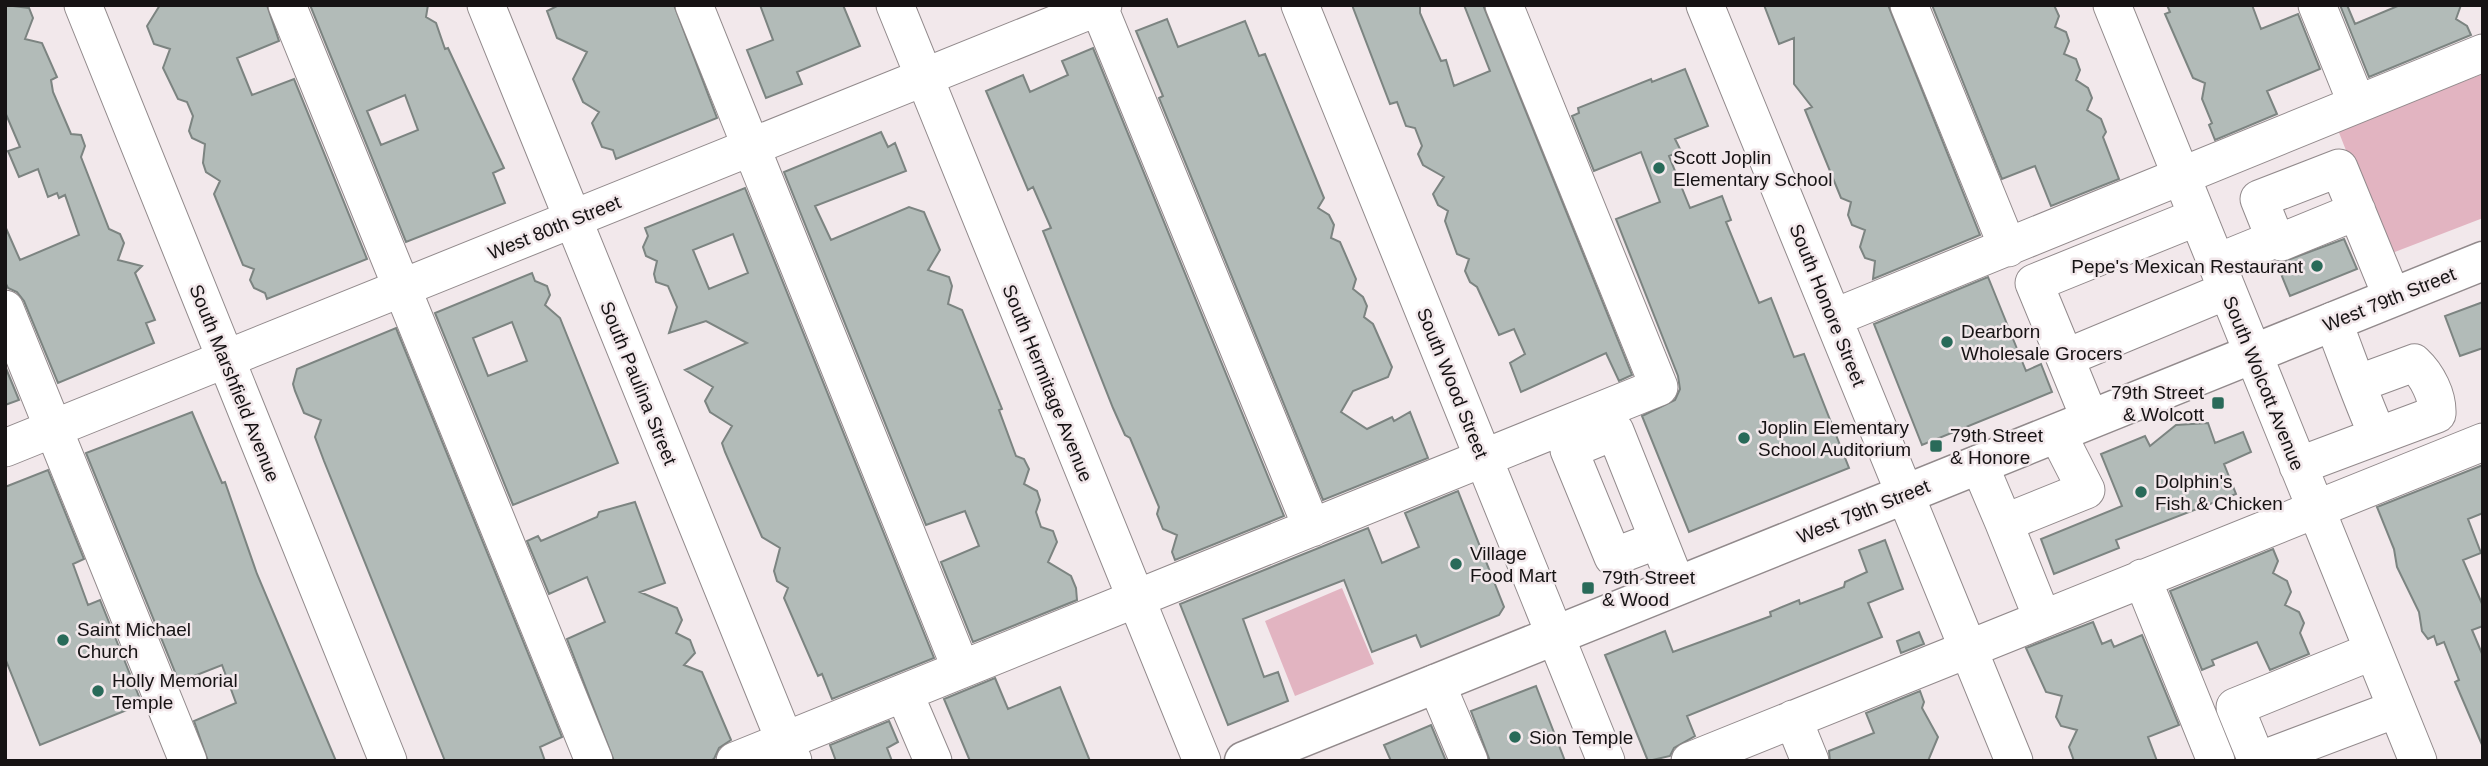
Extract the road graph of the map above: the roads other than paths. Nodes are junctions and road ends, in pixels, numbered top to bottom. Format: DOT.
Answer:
graph roads {
  1 [pos="83,5"];
  2 [pos="287,5"];
  3 [pos="486,5"];
  4 [pos="694,5"];
  5 [pos="895,5"];
  6 [pos="1300,5"];
  7 [pos="1504,5"];
  8 [pos="1705,5"];
  9 [pos="1909,5"];
  10 [pos="2112,5"];
  11 [pos="2317,5"];
  12 [pos="1100,6"];
  13 [pos="2483,54"];
  14 [pos="924,78"];
  15 [pos="2357,104"];
  16 [pos="751,147"];
  17 [pos="2180,175"];
  18 [pos="2357,211"];
  19 [pos="2197,217"];
  20 [pos="573,220"];
  21 [pos="2275,239"];
  22 [pos="2008,248"];
  23 [pos="2483,261"];
  24 [pos="2221,277"];
  25 [pos="402,288"];
  26 [pos="2392,297"];
  27 [pos="5,309"];
  28 [pos="1833,317"];
  29 [pos="2333,321"];
  30 [pos="2252,354"];
  31 [pos="2065,358"];
  32 [pos="225,360"];
  33 [pos="2357,384"];
  34 [pos="2437,414"];
  35 [pos="2074,426"];
  36 [pos="54,429"];
  37 [pos="2483,429"];
  38 [pos="2378,436"];
  39 [pos="2483,442"];
  40 [pos="5,449"];
  41 [pos="1483,458"];
  42 [pos="1979,464"];
  43 [pos="2298,466"];
  44 [pos="1906,494"];
  45 [pos="2315,509"];
  46 [pos="2004,523"];
  47 [pos="1312,528"];
  48 [pos="1658,540"];
  49 [pos="2142,578"];
  50 [pos="1676,586"];
  51 [pos="1136,599"];
  52 [pos="2037,605"];
  53 [pos="1555,635"];
  54 [pos="1969,648"];
  55 [pos="2373,651"];
  56 [pos="961,669"];
  57 [pos="1436,684"];
  58 [pos="904,692"];
  59 [pos="2396,709"];
  60 [pos="1793,719"];
  61 [pos="789,751"];
  62 [pos="188,761"];
  63 [pos="388,761"];
  64 [pos="594,761"];
  65 [pos="735,761"];
  66 [pos="933,761"];
  67 [pos="1202,761"];
  68 [pos="1244,761"];
  69 [pos="1469,761"];
  70 [pos="1606,761"];
  71 [pos="1690,761"];
  72 [pos="1810,761"];
  73 [pos="2014,761"];
  74 [pos="2216,761"];
  75 [pos="2258,761"];
  76 [pos="2418,761"];
  1 -- 32 [label="street, South Marshfield Avenue"];
  2 -- 25 [label="street"];
  3 -- 20 [label="street, South Paulina Street"];
  4 -- 16 [label="street"];
  5 -- 14 [label="street, South Hermitage Avenue"];
  6 -- 41 [label="street, South Wood Street"];
  7 -- 41 [label="street"];
  8 -- 28 [label="street, South Honore Street"];
  9 -- 22 [label="street"];
  10 -- 17 [label="street, South Wolcott Avenue"];
  11 -- 15 [label="street"];
  12 -- 14 [label="street, West 80th Street"];
  12 -- 47 [label="street"];
  13 -- 15 [label="street"];
  14 -- 16 [label="street, West 80th Street"];
  14 -- 51 [label="street, South Hermitage Avenue"];
  15 -- 17 [label="street"];
  16 -- 20 [label="street, West 80th Street"];
  16 -- 56 [label="street"];
  17 -- 19 [label="street, South Wolcott Avenue"];
  17 -- 22 [label="street"];
  18 -- 21 [label="street"];
  18 -- 21 [label="street"];
  18 -- 26 [label="street"];
  19 -- 24 [label="street, South Wolcott Avenue"];
  19 -- 31 [label="street"];
  20 -- 25 [label="street, West 80th Street"];
  20 -- 61 [label="street, South Paulina Street"];
  21 -- 24 [label="street"];
  22 -- 28 [label="street"];
  23 -- 26 [label="main road, West 79th Street"];
  24 -- 30 [label="street, South Wolcott Avenue"];
  24 -- 31 [label="street"];
  25 -- 32 [label="street, West 80th Street"];
  25 -- 64 [label="street"];
  26 -- 29 [label="main road, West 79th Street"];
  27 -- 36 [label="street"];
  28 -- 44 [label="street, South Honore Street"];
  29 -- 30 [label="main road, West 79th Street"];
  29 -- 33 [label="street"];
  30 -- 35 [label="main road, West 79th Street"];
  30 -- 43 [label="street, South Wolcott Avenue"];
  31 -- 35 [label="street"];
  32 -- 36 [label="street, West 80th Street"];
  32 -- 63 [label="street, South Marshfield Avenue"];
  33 -- 34 [label="street"];
  33 -- 38 [label="street"];
  34 -- 37 [label="street"];
  34 -- 38 [label="street"];
  35 -- 42 [label="main road, West 79th Street"];
  35 -- 46 [label="street"];
  36 -- 40 [label="street, West 80th Street"];
  36 -- 62 [label="street"];
  38 -- 43 [label="street"];
  39 -- 45 [label="street"];
  41 -- 47 [label="street"];
  41 -- 53 [label="street, South Wood Street"];
  42 -- 44 [label="main road, West 79th Street"];
  42 -- 46 [label="street"];
  43 -- 45 [label="street, South Wolcott Avenue"];
  44 -- 50 [label="main road, West 79th Street"];
  44 -- 54 [label="street, South Honore Street"];
  45 -- 49 [label="street"];
  45 -- 55 [label="street, South Wolcott Avenue"];
  46 -- 52 [label="street"];
  47 -- 51 [label="street"];
  48 -- 50 [label="street"];
  49 -- 54 [label="street"];
  49 -- 74 [label="street"];
  50 -- 53 [label="main road, West 79th Street"];
  51 -- 56 [label="street"];
  51 -- 67 [label="street, South Hermitage Avenue"];
  53 -- 57 [label="main road, West 79th Street"];
  53 -- 70 [label="street, South Wood Street"];
  54 -- 60 [label="street"];
  54 -- 73 [label="street, South Honore Street"];
  55 -- 59 [label="street, South Wolcott Avenue"];
  55 -- 75 [label="street"];
  56 -- 58 [label="street"];
  57 -- 68 [label="main road, West 79th Street"];
  57 -- 69 [label="street"];
  58 -- 61 [label="street"];
  58 -- 66 [label="street"];
  59 -- 75 [label="street"];
  59 -- 76 [label="street, South Wolcott Avenue"];
  60 -- 71 [label="street"];
  60 -- 72 [label="street"];
  61 -- 65 [label="street"];
}
